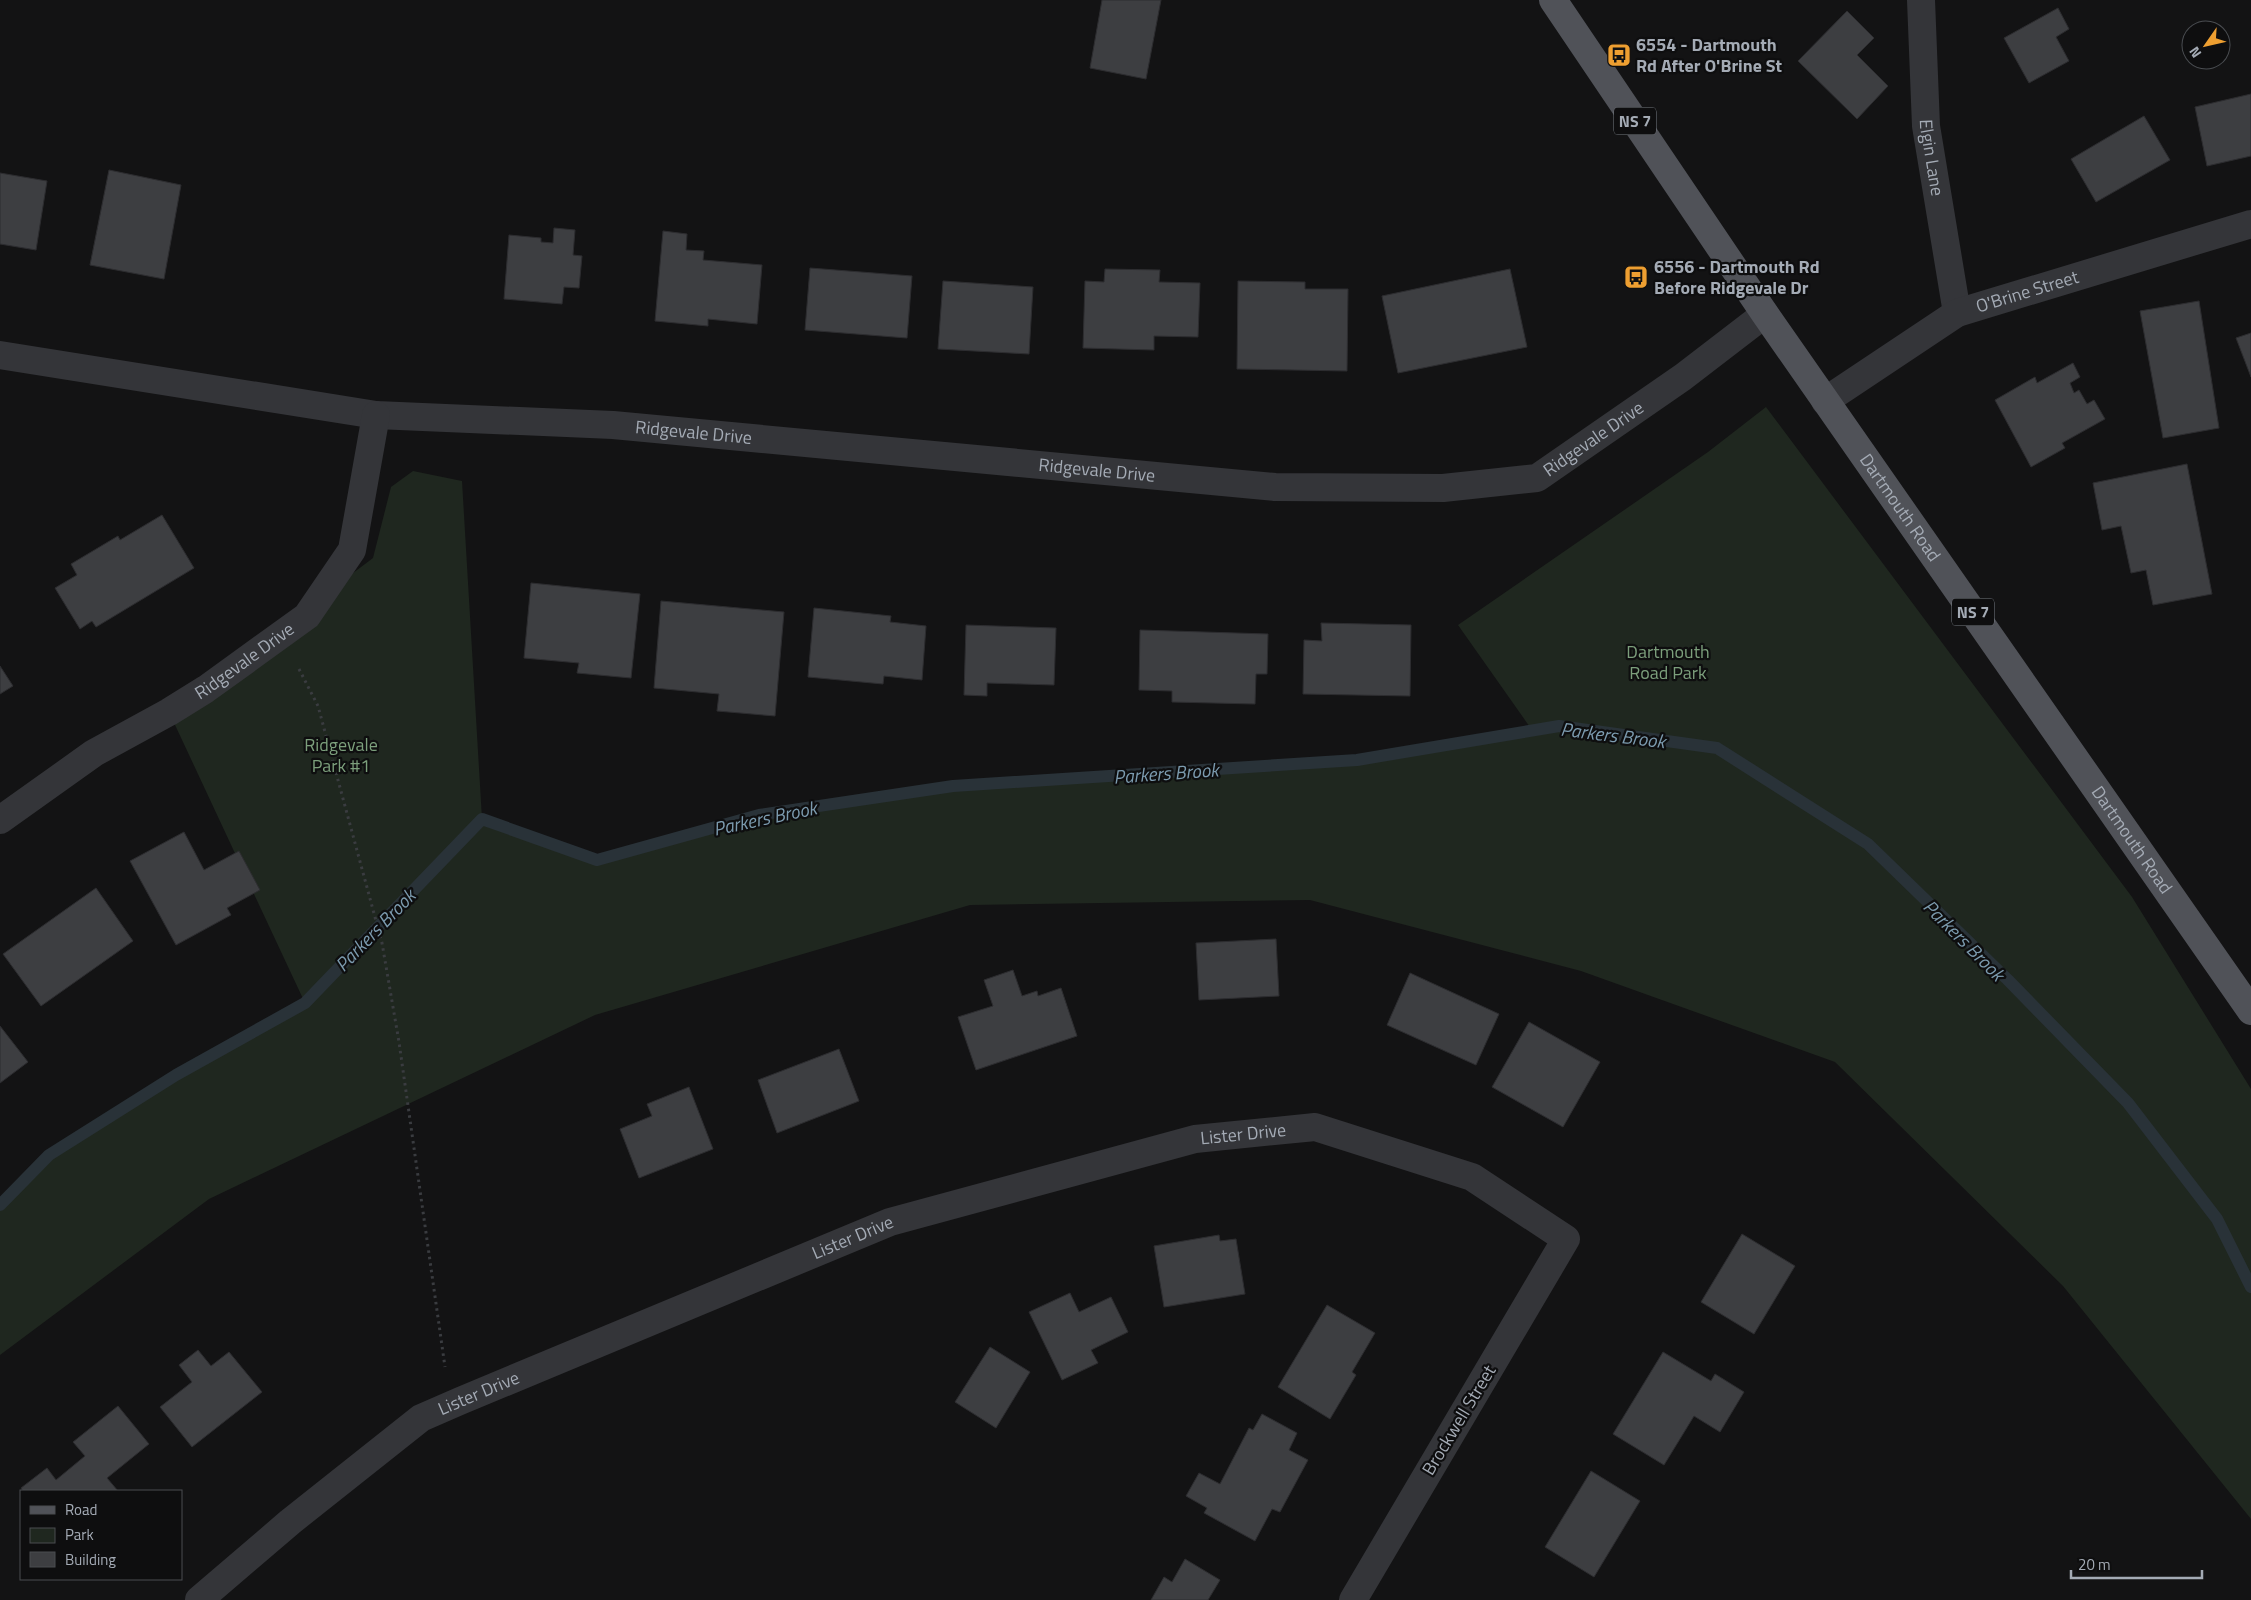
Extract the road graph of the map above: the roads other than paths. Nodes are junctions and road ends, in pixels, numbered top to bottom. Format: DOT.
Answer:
graph roads {
  1 [pos="1553,0"];
  2 [pos="1921,0"];
  3 [pos="2251,224"];
  4 [pos="1957,313"];
  5 [pos="1765,314"];
  6 [pos="0,355"];
  7 [pos="1826,401"];
  8 [pos="376,415"];
  9 [pos="0,820"];
  10 [pos="2251,1011"];
  11 [pos="1566,1239"];
  12 [pos="199,1600"];
  13 [pos="1353,1600"];
  1 -- 5 [label="main road, Dartmouth Road / NS 7"];
  2 -- 4 [label="street, Elgin Lane"];
  3 -- 4 [label="street, O'Brine Street"];
  4 -- 7 [label="street, O'Brine Street"];
  5 -- 7 [label="main road, Dartmouth Road / NS 7"];
  5 -- 8 [label="street, Ridgevale Drive"];
  6 -- 8 [label="street, Ridgevale Drive"];
  7 -- 10 [label="main road, Dartmouth Road / NS 7"];
  8 -- 9 [label="street, Ridgevale Drive"];
  11 -- 12 [label="street, Lister Drive"];
  11 -- 13 [label="street, Brockwell Street"];
}
